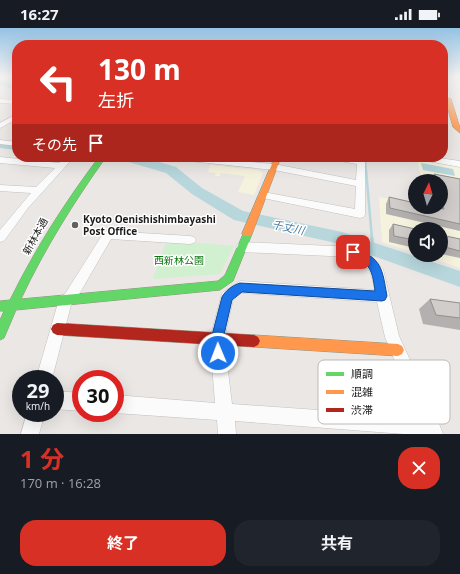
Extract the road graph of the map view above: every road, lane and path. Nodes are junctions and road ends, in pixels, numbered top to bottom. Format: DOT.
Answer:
graph roads {
  1 [pos="448,99"];
  2 [pos="0,101"];
  3 [pos="460,101"];
  4 [pos="12,102"];
  5 [pos="448,105"];
  6 [pos="12,118"];
  7 [pos="0,126"];
  8 [pos="460,131"];
  9 [pos="0,142"];
  10 [pos="12,143"];
  11 [pos="0,160"];
  12 [pos="12,161"];
  13 [pos="20,162"];
  14 [pos="65,162"];
  15 [pos="99,162"];
  16 [pos="223,162"];
  17 [pos="276,162"];
  18 [pos="361,162"];
  19 [pos="447,162"];
  20 [pos="460,164"];
  21 [pos="61,166"];
  22 [pos="274,167"];
  23 [pos="360,184"];
  24 [pos="0,188"];
  25 [pos="38,190"];
  26 [pos="263,196"];
  27 [pos="0,221"];
  28 [pos="12,221"];
  29 [pos="0,238"];
  30 [pos="190,240"];
  31 [pos="242,247"];
  32 [pos="382,296"];
  33 [pos="67,299"];
  34 [pos="12,305"];
  35 [pos="0,306"];
  36 [pos="57,329"];
  37 [pos="0,334"];
  38 [pos="217,339"];
  39 [pos="398,350"];
  40 [pos="402,360"];
  41 [pos="46,370"];
  42 [pos="124,405"];
  43 [pos="225,412"];
  44 [pos="318,420"];
  45 [pos="33,422"];
  46 [pos="357,424"];
  47 [pos="434,431"];
  48 [pos="30,434"];
  49 [pos="227,434"];
  1 -- 3 [label="street"];
  2 -- 4 [label="street"];
  5 -- 8 [label="street"];
  6 -- 7 [label="street"];
  9 -- 10 [label="street"];
  11 -- 12 [label="street"];
  13 -- 21 [label="street"];
  14 -- 21 [label="street"];
  15 -- 34 [label="street, 新林本通"];
  16 -- 22 [label="street"];
  17 -- 22 [label="street"];
  18 -- 23 [label="street"];
  19 -- 20 [label="street"];
  21 -- 25 [label="street"];
  22 -- 23 [label="street"];
  22 -- 26 [label="street"];
  23 -- 26 [label="street"];
  24 -- 25 [label="street"];
  25 -- 28 [label="street"];
  26 -- 31 [label="street"];
  27 -- 28 [label="street"];
  28 -- 29 [label="street"];
  30 -- 33 [label="street"];
  31 -- 32 [label="street"];
  31 -- 33 [label="street"];
  32 -- 38 [label="street"];
  32 -- 39 [label="street"];
  33 -- 34 [label="street"];
  33 -- 36 [label="street"];
  34 -- 35 [label="street"];
  34 -- 37 [label="street, 新林本通"];
  36 -- 38 [label="street"];
  36 -- 41 [label="street"];
  38 -- 39 [label="street"];
  38 -- 43 [label="street"];
  39 -- 40 [label="street"];
  42 -- 43 [label="street"];
  43 -- 44 [label="street"];
  43 -- 49 [label="street"];
  45 -- 48 [label="street"];
  46 -- 47 [label="street"];
}
